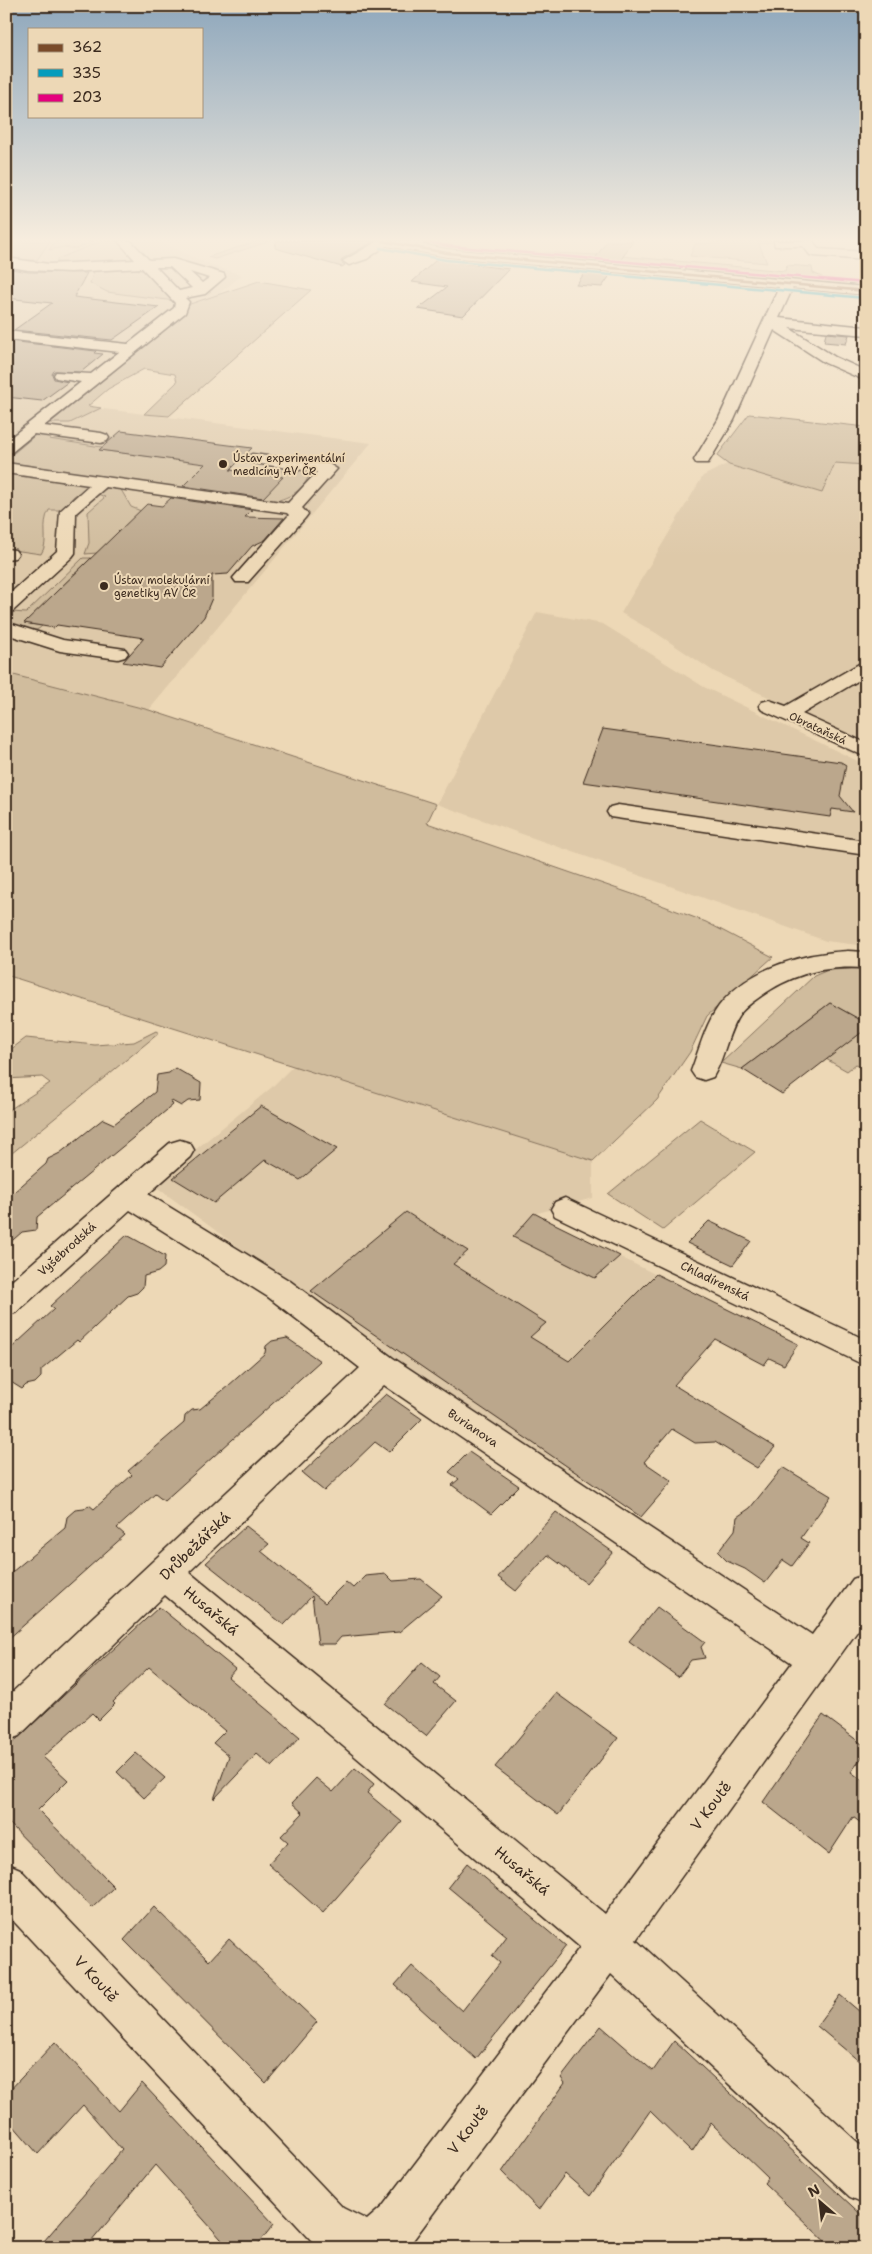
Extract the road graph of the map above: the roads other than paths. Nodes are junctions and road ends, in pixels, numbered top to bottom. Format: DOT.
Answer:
graph roads {
  1 [pos="107,346"];
  2 [pos="135,346"];
  3 [pos="760,346"];
  4 [pos="809,346"];
  5 [pos="132,349"];
  6 [pos="61,375"];
  7 [pos="866,377"];
  8 [pos="94,379"];
  9 [pos="32,429"];
  10 [pos="102,438"];
  11 [pos="6,449"];
  12 [pos="252,459"];
  13 [pos="702,460"];
  14 [pos="6,468"];
  15 [pos="102,482"];
  16 [pos="292,509"];
  17 [pos="242,578"];
  18 [pos="6,607"];
  19 [pos="6,628"];
  20 [pos="118,653"];
  21 [pos="866,668"];
  22 [pos="866,750"];
  23 [pos="618,812"];
  24 [pos="866,848"];
  25 [pos="866,960"];
  26 [pos="704,1071"];
  27 [pos="180,1150"];
  28 [pos="130,1196"];
  29 [pos="565,1209"];
  30 [pos="6,1304"];
  31 [pos="866,1354"];
  32 [pos="382,1367"];
  33 [pos="166,1574"];
  34 [pos="866,1590"];
  35 [pos="817,1659"];
  36 [pos="6,1723"];
  37 [pos="6,1884"];
  38 [pos="609,1944"];
  39 [pos="866,2181"];
  1 -- 5 [label="street"];
  2 -- 5 [label="street"];
  3 -- 13 [label="street"];
  4 -- 7 [label="street"];
  5 -- 8 [label="street"];
  6 -- 8 [label="street"];
  8 -- 9 [label="street"];
  9 -- 10 [label="street"];
  9 -- 11 [label="street"];
  12 -- 16 [label="street"];
  14 -- 15 [label="street"];
  15 -- 16 [label="street"];
  15 -- 18 [label="street"];
  16 -- 17 [label="street"];
  19 -- 20 [label="street"];
  21 -- 22 [label="street, Obrataňská"];
  23 -- 24 [label="street"];
  25 -- 26 [label="street"];
  27 -- 28 [label="street, Vyšebrodská"];
  28 -- 30 [label="street, Vyšebrodská"];
  28 -- 32 [label="street, Burianova"];
  29 -- 31 [label="street, Chladírenská"];
  32 -- 33 [label="street, Drůbežářská"];
  32 -- 35 [label="street, Burianova"];
  33 -- 36 [label="street, Drůbežářská"];
  33 -- 38 [label="street, Husařská"];
  34 -- 35 [label="street, V Koutě"];
  35 -- 38 [label="street, V Koutě"];
  37 -- 38 [label="street, V Koutě"];
  38 -- 39 [label="street, Husařská"];
}
